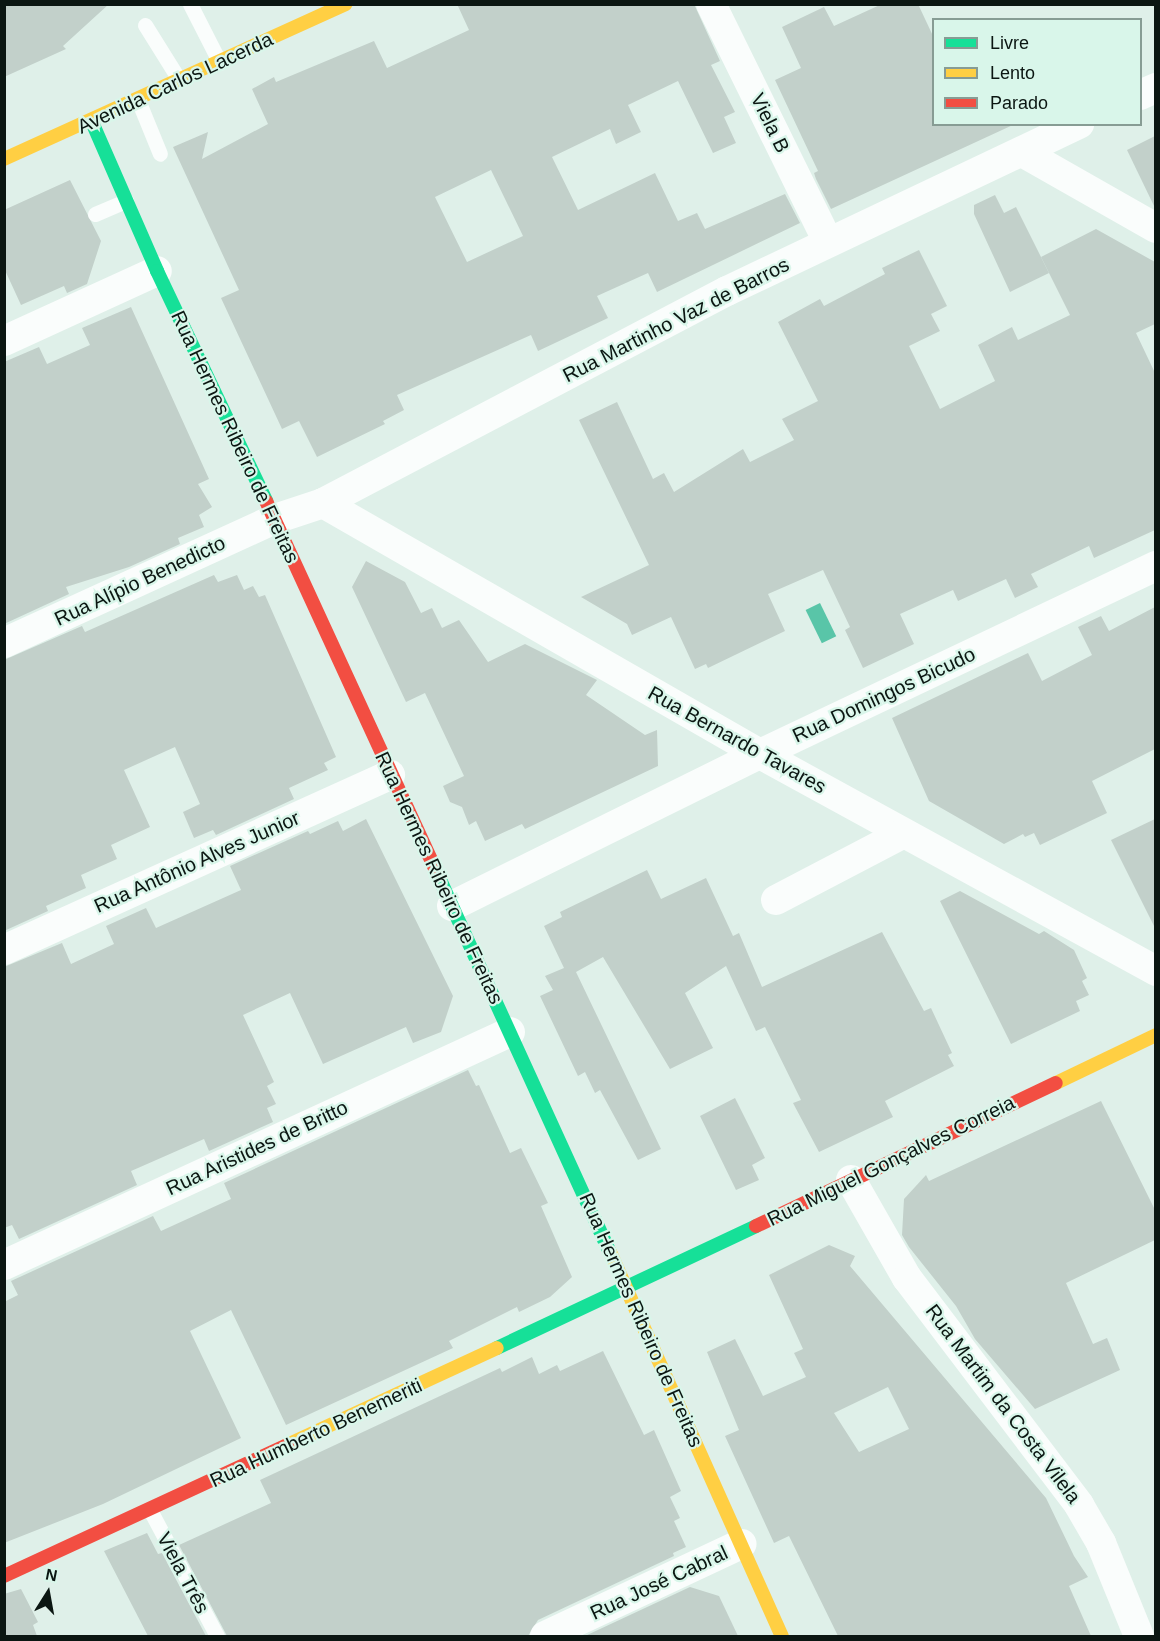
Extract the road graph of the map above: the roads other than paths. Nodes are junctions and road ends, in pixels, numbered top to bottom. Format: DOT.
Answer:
graph roads {
  1 [pos="190,4"];
  2 [pos="346,4"];
  3 [pos="711,4"];
  4 [pos="145,25"];
  5 [pos="220,63"];
  6 [pos="180,81"];
  7 [pos="138,100"];
  8 [pos="92,122"];
  9 [pos="1075,126"];
  10 [pos="1022,152"];
  11 [pos="160,154"];
  12 [pos="4,159"];
  13 [pos="126,201"];
  14 [pos="95,214"];
  15 [pos="1155,228"];
  16 [pos="828,242"];
  17 [pos="157,271"];
  18 [pos="4,341"];
  19 [pos="322,503"];
  20 [pos="275,519"];
  21 [pos="1155,566"];
  22 [pos="4,643"];
  23 [pos="760,753"];
  24 [pos="390,775"];
  25 [pos="904,833"];
  26 [pos="776,900"];
  27 [pos="452,906"];
  28 [pos="4,950"];
  29 [pos="1155,971"];
  30 [pos="510,1032"];
  31 [pos="1155,1035"];
  32 [pos="851,1180"];
  33 [pos="4,1265"];
  34 [pos="627,1288"];
  35 [pos="150,1510"];
  36 [pos="741,1544"];
  37 [pos="4,1576"];
  38 [pos="217,1636"];
  39 [pos="545,1636"];
  40 [pos="782,1636"];
  41 [pos="1138,1636"];
  1 -- 5 [label="lane"];
  2 -- 5 [label="street, Avenida Carlos Lacerda"];
  3 -- 16 [label="street, Viela B"];
  4 -- 6 [label="lane"];
  5 -- 6 [label="street, Avenida Carlos Lacerda"];
  6 -- 7 [label="street, Avenida Carlos Lacerda"];
  7 -- 8 [label="street, Avenida Carlos Lacerda"];
  7 -- 11 [label="lane"];
  8 -- 12 [label="street, Avenida Carlos Lacerda"];
  8 -- 13 [label="street, Rua Hermes Ribeiro de Freitas"];
  9 -- 10 [label="street, Rua Martinho Vaz de Barros"];
  10 -- 15 [label="street"];
  10 -- 16 [label="street, Rua Martinho Vaz de Barros"];
  13 -- 14 [label="lane"];
  13 -- 17 [label="street, Rua Hermes Ribeiro de Freitas"];
  16 -- 19 [label="street, Rua Martinho Vaz de Barros"];
  17 -- 18 [label="street"];
  17 -- 20 [label="street, Rua Hermes Ribeiro de Freitas"];
  19 -- 20 [label="street, Rua Martinho Vaz de Barros"];
  19 -- 23 [label="street, Rua Bernardo Tavares"];
  20 -- 22 [label="street, Rua Alípio Benedicto"];
  20 -- 24 [label="street, Rua Hermes Ribeiro de Freitas"];
  21 -- 23 [label="street, Rua Domingos Bicudo"];
  23 -- 25 [label="street, Rua Bernardo Tavares"];
  23 -- 27 [label="street, Rua Domingos Bicudo"];
  24 -- 27 [label="street, Rua Hermes Ribeiro de Freitas"];
  24 -- 28 [label="street, Rua Antônio Alves Junior"];
  25 -- 26 [label="street"];
  25 -- 29 [label="street, Rua Bernardo Tavares"];
  27 -- 30 [label="street, Rua Hermes Ribeiro de Freitas"];
  30 -- 33 [label="street, Rua Aristides de Britto"];
  30 -- 34 [label="street, Rua Hermes Ribeiro de Freitas"];
  31 -- 32 [label="street, Rua Miguel Gonçalves Correia"];
  32 -- 34 [label="street, Rua Miguel Gonçalves Correia"];
  32 -- 41 [label="street, Rua Martim da Costa Vilela"];
  34 -- 35 [label="street, Rua Humberto Benemeriti"];
  34 -- 36 [label="street, Rua Hermes Ribeiro de Freitas"];
  35 -- 37 [label="street, Rua Humberto Benemeriti"];
  35 -- 38 [label="lane, Viela Três"];
  36 -- 39 [label="street, Rua José Cabral"];
  36 -- 40 [label="street, Rua Hermes Ribeiro de Freitas"];
}
